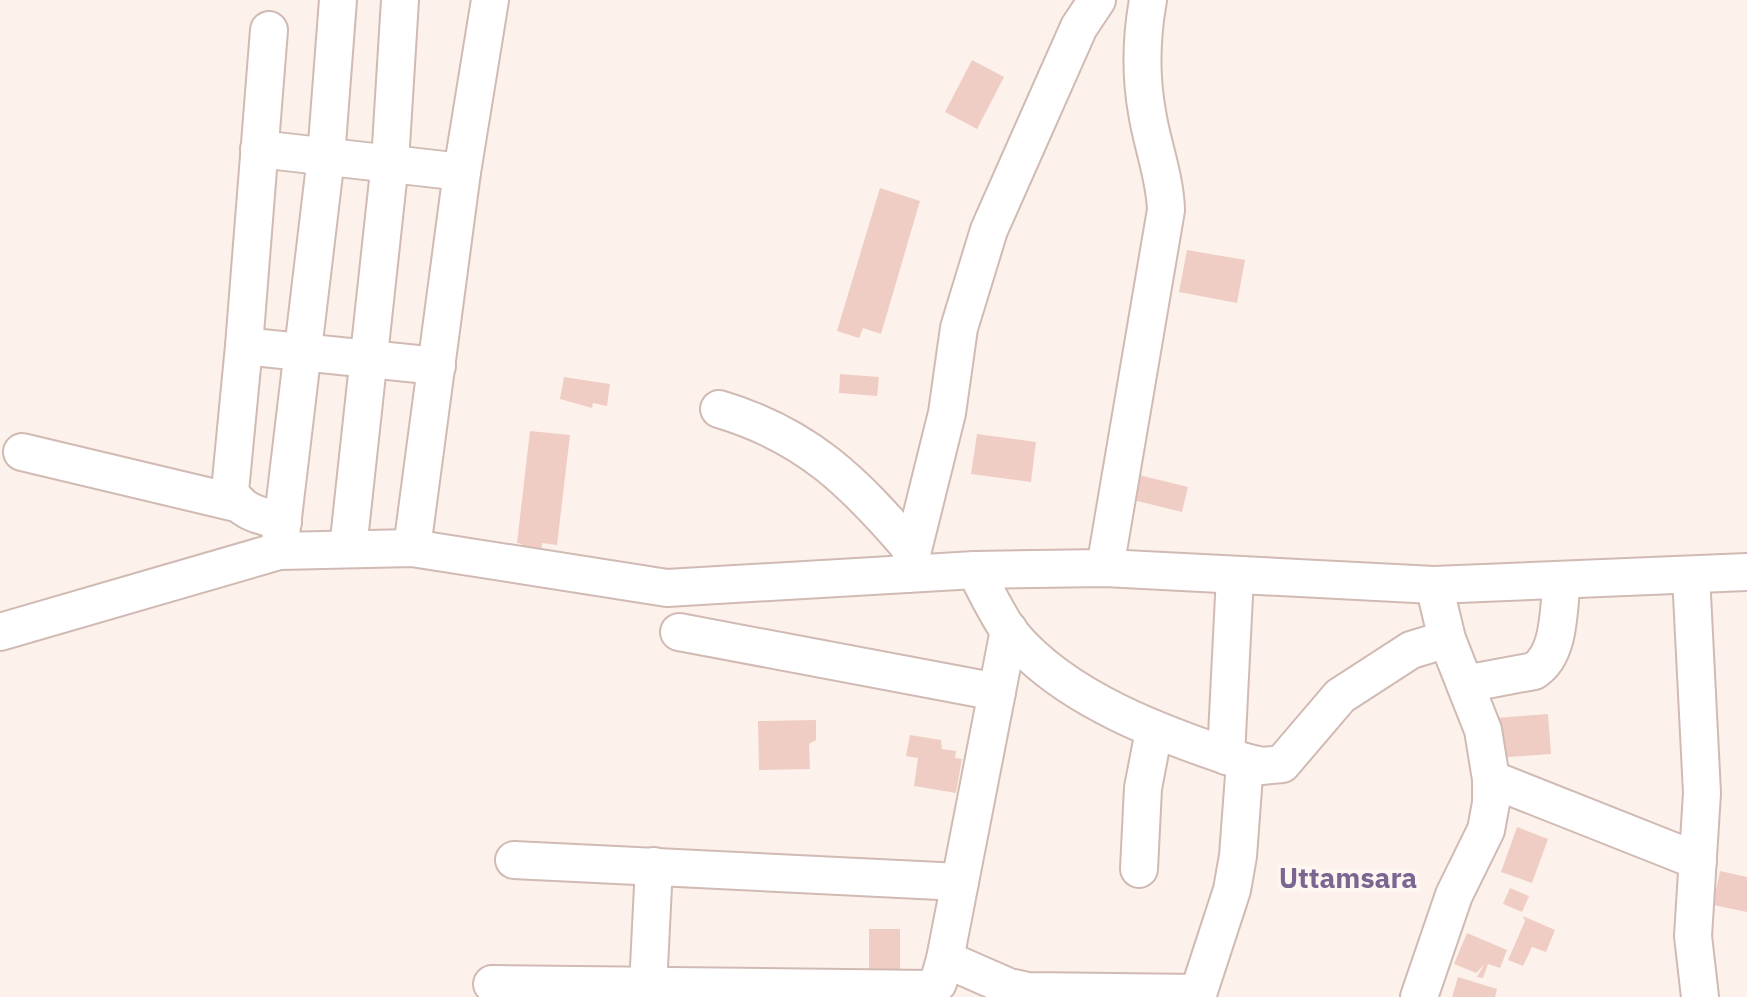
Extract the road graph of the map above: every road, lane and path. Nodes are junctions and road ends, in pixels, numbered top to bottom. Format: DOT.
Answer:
graph roads {
  1 [pos="338,0"];
  2 [pos="400,0"];
  3 [pos="490,0"];
  4 [pos="1097,0"];
  5 [pos="1148,0"];
  6 [pos="269,30"];
  7 [pos="259,149"];
  8 [pos="326,157"];
  9 [pos="390,162"];
  10 [pos="462,172"];
  11 [pos="244,346"];
  12 [pos="304,353"];
  13 [pos="366,361"];
  14 [pos="437,366"];
  15 [pos="719,409"];
  16 [pos="22,452"];
  17 [pos="236,503"];
  18 [pos="281,536"];
  19 [pos="412,548"];
  20 [pos="348,549"];
  21 [pos="910,562"];
  22 [pos="1105,568"];
  23 [pos="975,570"];
  24 [pos="1747,572"];
  25 [pos="1691,575"];
  26 [pos="1235,576"];
  27 [pos="1562,580"];
  28 [pos="1434,585"];
  29 [pos="1009,630"];
  30 [pos="0,632"];
  31 [pos="679,632"];
  32 [pos="1447,639"];
  33 [pos="1465,684"];
  34 [pos="997,692"];
  35 [pos="1154,731"];
  36 [pos="1236,759"];
  37 [pos="1491,779"];
  38 [pos="514,860"];
  39 [pos="1698,861"];
  40 [pos="654,866"];
  41 [pos="1139,869"];
  42 [pos="960,882"];
  43 [pos="945,959"];
  44 [pos="492,984"];
  45 [pos="648,987"];
  46 [pos="1197,995"];
  47 [pos="1419,997"];
  48 [pos="1700,997"];
  1 -- 8 [label="street"];
  2 -- 9 [label="street"];
  3 -- 10 [label="street"];
  4 -- 21 [label="street"];
  5 -- 22 [label="street"];
  6 -- 7 [label="street"];
  7 -- 8 [label="street"];
  7 -- 11 [label="street"];
  8 -- 9 [label="street"];
  8 -- 12 [label="street"];
  9 -- 10 [label="street"];
  9 -- 13 [label="street"];
  10 -- 14 [label="street"];
  11 -- 12 [label="street"];
  11 -- 17 [label="street"];
  12 -- 13 [label="street"];
  12 -- 18 [label="street"];
  13 -- 14 [label="street"];
  13 -- 20 [label="street"];
  14 -- 19 [label="street"];
  15 -- 21 [label="street"];
  16 -- 17 [label="street"];
  17 -- 18 [label="street"];
  18 -- 20 [label="street"];
  18 -- 30 [label="street"];
  19 -- 20 [label="street"];
  19 -- 21 [label="street"];
  21 -- 23 [label="street"];
  22 -- 23 [label="street"];
  22 -- 26 [label="street"];
  23 -- 29 [label="street"];
  24 -- 25 [label="street"];
  25 -- 27 [label="street"];
  25 -- 39 [label="street"];
  26 -- 28 [label="street"];
  26 -- 36 [label="street"];
  27 -- 28 [label="street"];
  27 -- 33 [label="street"];
  28 -- 32 [label="street"];
  29 -- 34 [label="street"];
  29 -- 35 [label="street"];
  31 -- 34 [label="street"];
  32 -- 33 [label="street"];
  32 -- 36 [label="street"];
  33 -- 37 [label="street"];
  34 -- 42 [label="street"];
  35 -- 36 [label="street"];
  35 -- 41 [label="street"];
  36 -- 46 [label="street"];
  37 -- 39 [label="street"];
  37 -- 47 [label="street"];
  38 -- 40 [label="street"];
  39 -- 48 [label="street"];
  40 -- 42 [label="street"];
  40 -- 45 [label="street"];
  42 -- 43 [label="street"];
  43 -- 45 [label="street"];
  43 -- 46 [label="street"];
  44 -- 45 [label="street"];
}
